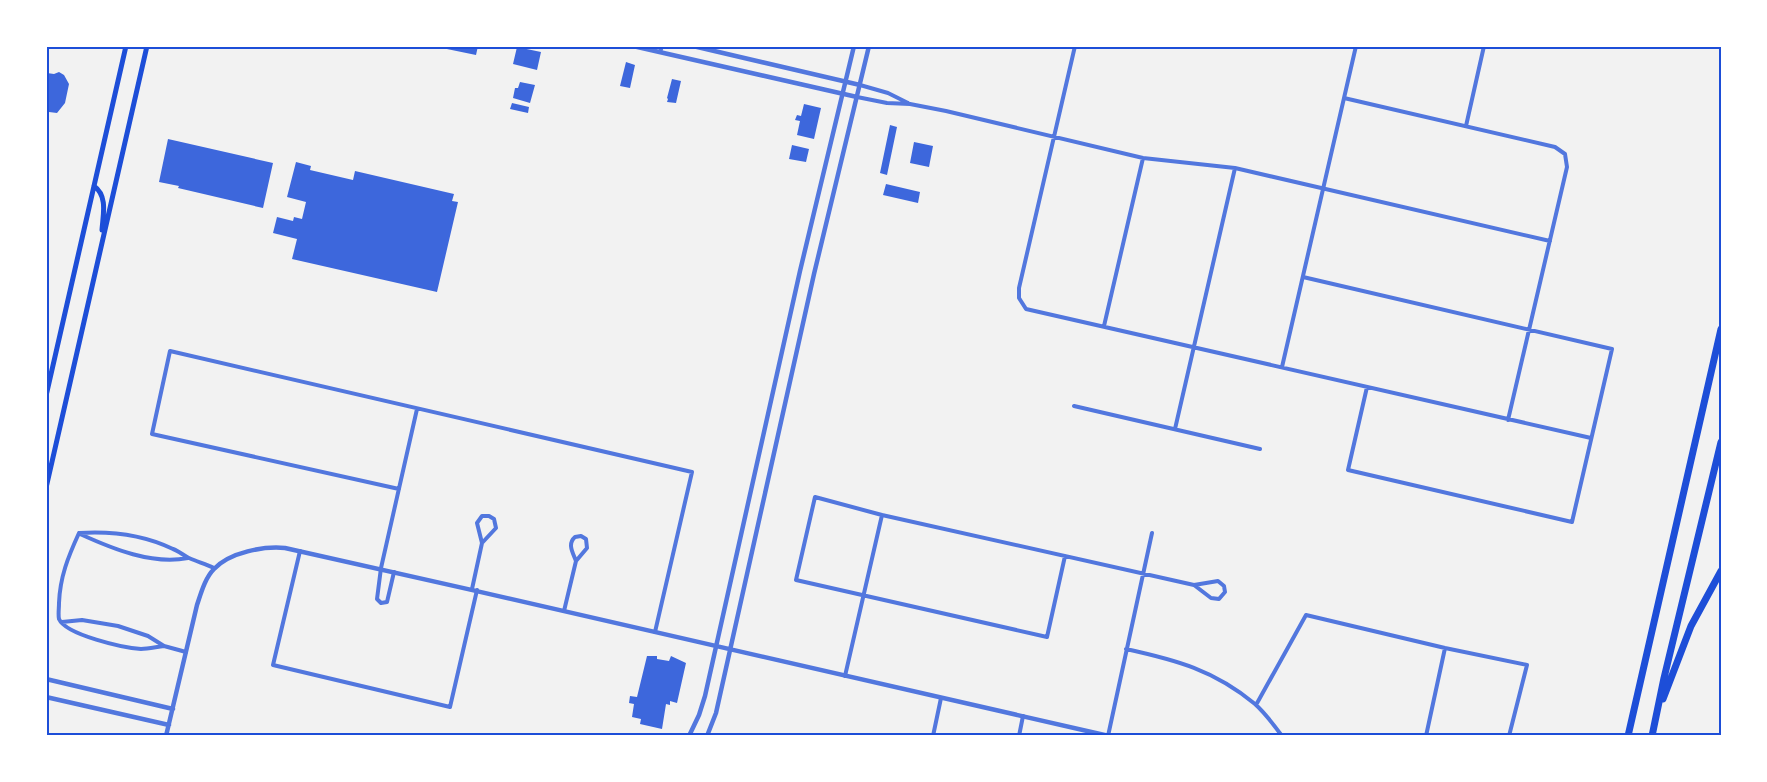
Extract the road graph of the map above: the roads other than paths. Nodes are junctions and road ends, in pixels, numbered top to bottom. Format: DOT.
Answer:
graph roads {
  1 [pos="126,46"];
  2 [pos="147,46"];
  3 [pos="633,46"];
  4 [pos="662,46"];
  5 [pos="693,46"];
  6 [pos="854,46"];
  7 [pos="869,46"];
  8 [pos="1075,46"];
  9 [pos="1356,46"];
  10 [pos="1484,46"];
  11 [pos="660,52"];
  12 [pos="846,82"];
  13 [pos="860,85"];
  14 [pos="843,94"];
  15 [pos="857,97"];
  16 [pos="1344,98"];
  17 [pos="910,104"];
  18 [pos="1466,126"];
  19 [pos="1053,137"];
  20 [pos="1142,158"];
  21 [pos="1235,168"];
  22 [pos="94,186"];
  23 [pos="1323,188"];
  24 [pos="1550,241"];
  25 [pos="100,250"];
  26 [pos="1303,277"];
  27 [pos="1104,326"];
  28 [pos="1529,329"];
  29 [pos="1721,330"];
  30 [pos="1194,347"];
  31 [pos="1282,367"];
  32 [pos="1367,387"];
  33 [pos="46,396"];
  34 [pos="1074,406"];
  35 [pos="417,409"];
  36 [pos="1508,420"];
  37 [pos="1174,429"];
  38 [pos="1591,438"];
  39 [pos="1721,442"];
  40 [pos="1260,449"];
  41 [pos="46,488"];
  42 [pos="399,489"];
  43 [pos="882,515"];
  44 [pos="1152,533"];
  45 [pos="79,534"];
  46 [pos="482,543"];
  47 [pos="300,551"];
  48 [pos="1066,556"];
  49 [pos="188,558"];
  50 [pos="576,561"];
  51 [pos="214,568"];
  52 [pos="381,568"];
  53 [pos="1721,571"];
  54 [pos="394,572"];
  55 [pos="1144,574"];
  56 [pos="1194,585"];
  57 [pos="474,590"];
  58 [pos="865,595"];
  59 [pos="564,611"];
  60 [pos="61,622"];
  61 [pos="654,632"];
  62 [pos="164,646"];
  63 [pos="715,646"];
  64 [pos="1445,648"];
  65 [pos="1126,649"];
  66 [pos="730,650"];
  67 [pos="186,652"];
  68 [pos="845,676"];
  69 [pos="46,679"];
  70 [pos="46,697"];
  71 [pos="941,698"];
  72 [pos="1256,705"];
  73 [pos="172,710"];
  74 [pos="1024,716"];
  75 [pos="1654,723"];
  76 [pos="169,725"];
  77 [pos="166,736"];
  78 [pos="689,736"];
  79 [pos="707,736"];
  80 [pos="932,736"];
  81 [pos="1019,736"];
  82 [pos="1108,736"];
  83 [pos="1282,736"];
  84 [pos="1426,736"];
  85 [pos="1509,736"];
  86 [pos="1628,736"];
  87 [pos="1652,736"];
  1 -- 22 [label="main road"];
  2 -- 25 [label="main road"];
  3 -- 11 [label="street"];
  4 -- 11 [label="street"];
  5 -- 12 [label="street"];
  6 -- 12 [label="street"];
  7 -- 13 [label="street"];
  8 -- 19 [label="street"];
  9 -- 16 [label="street"];
  10 -- 18 [label="street"];
  11 -- 14 [label="street"];
  12 -- 13 [label="street"];
  12 -- 14 [label="street"];
  13 -- 15 [label="street"];
  13 -- 17 [label="street"];
  14 -- 15 [label="street"];
  14 -- 63 [label="street"];
  15 -- 17 [label="street"];
  15 -- 66 [label="street"];
  16 -- 18 [label="street"];
  16 -- 23 [label="street"];
  17 -- 19 [label="street"];
  18 -- 24 [label="street"];
  19 -- 20 [label="street"];
  19 -- 27 [label="street"];
  20 -- 21 [label="street"];
  20 -- 27 [label="street"];
  21 -- 23 [label="street"];
  21 -- 30 [label="street"];
  22 -- 25 [label="main road"];
  22 -- 33 [label="main road"];
  23 -- 24 [label="street"];
  23 -- 26 [label="street"];
  24 -- 28 [label="street"];
  25 -- 41 [label="main road"];
  26 -- 28 [label="street"];
  26 -- 31 [label="street"];
  27 -- 30 [label="street"];
  28 -- 36 [label="street"];
  28 -- 38 [label="street"];
  29 -- 86 [label="highway"];
  30 -- 31 [label="street"];
  30 -- 37 [label="street"];
  31 -- 32 [label="street"];
  32 -- 36 [label="street"];
  32 -- 38 [label="street"];
  34 -- 37 [label="street"];
  35 -- 42 [label="street"];
  35 -- 42 [label="street"];
  35 -- 61 [label="street"];
  36 -- 38 [label="street"];
  37 -- 40 [label="street"];
  39 -- 75 [label="highway"];
  42 -- 52 [label="street"];
  43 -- 48 [label="street"];
  43 -- 58 [label="street"];
  43 -- 58 [label="street"];
  44 -- 55 [label="street"];
  45 -- 49 [label="street"];
  45 -- 49 [label="street"];
  45 -- 60 [label="street"];
  46 -- 46 [label="street"];
  46 -- 57 [label="street"];
  47 -- 51 [label="street"];
  47 -- 52 [label="street"];
  47 -- 57 [label="street"];
  48 -- 55 [label="street"];
  48 -- 58 [label="street"];
  49 -- 51 [label="street"];
  50 -- 50 [label="street"];
  50 -- 59 [label="street"];
  51 -- 67 [label="street"];
  52 -- 54 [label="street"];
  52 -- 54 [label="street"];
  53 -- 75 [label="highway"];
  54 -- 57 [label="street"];
  55 -- 56 [label="street"];
  55 -- 65 [label="street"];
  56 -- 56 [label="street"];
  57 -- 59 [label="street"];
  58 -- 68 [label="street"];
  59 -- 61 [label="street"];
  60 -- 62 [label="street"];
  60 -- 62 [label="street"];
  61 -- 63 [label="street"];
  62 -- 67 [label="street"];
  63 -- 66 [label="street"];
  63 -- 78 [label="street"];
  64 -- 72 [label="street"];
  64 -- 84 [label="street"];
  64 -- 85 [label="street"];
  65 -- 72 [label="street"];
  65 -- 82 [label="street"];
  66 -- 68 [label="street"];
  66 -- 79 [label="street"];
  67 -- 73 [label="street"];
  68 -- 71 [label="street"];
  69 -- 73 [label="street"];
  70 -- 76 [label="street"];
  71 -- 74 [label="street"];
  71 -- 80 [label="street"];
  72 -- 83 [label="street"];
  73 -- 76 [label="street"];
  74 -- 81 [label="street"];
  74 -- 82 [label="street"];
  75 -- 87 [label="highway"];
  76 -- 77 [label="street"];
}
